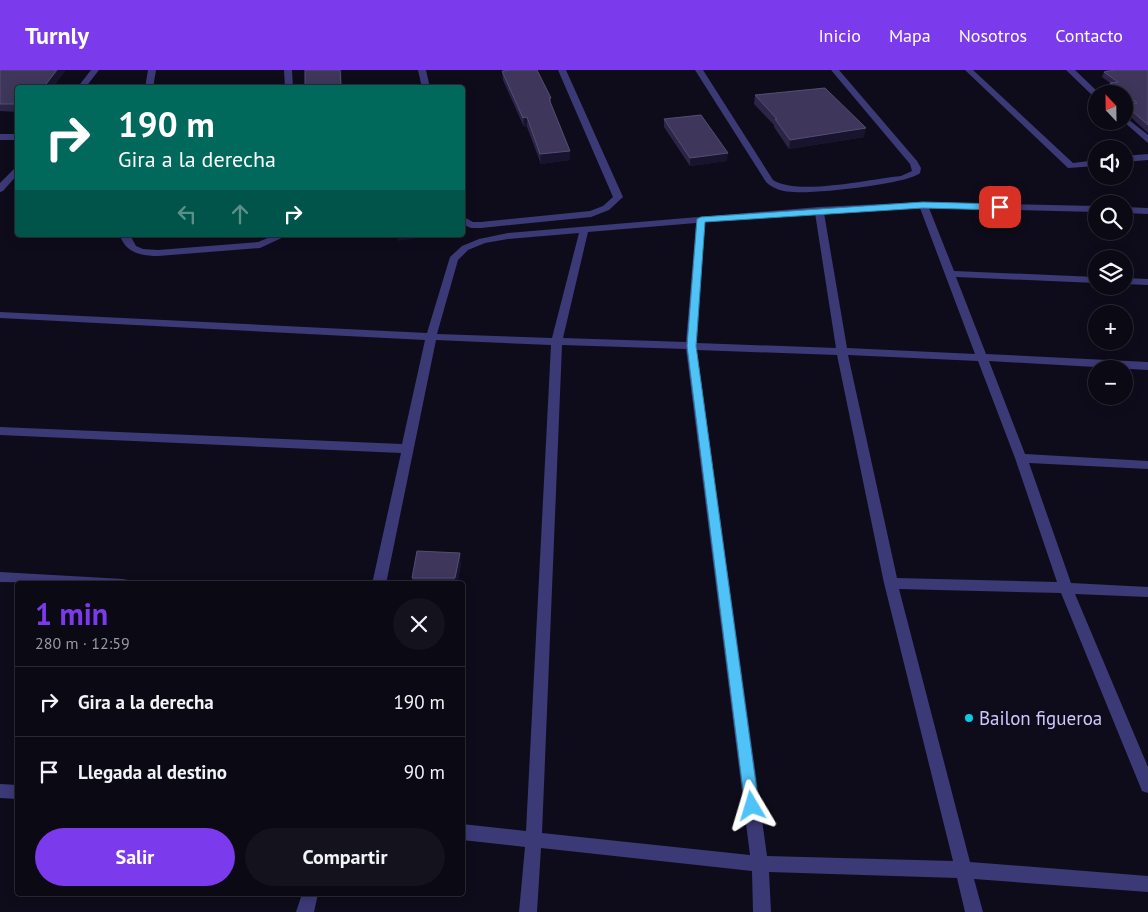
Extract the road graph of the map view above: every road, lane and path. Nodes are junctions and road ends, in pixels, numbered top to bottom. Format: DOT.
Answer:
graph roads {
  1 [pos="95,70"];
  2 [pos="152,70"];
  3 [pos="288,70"];
  4 [pos="422,70"];
  5 [pos="562,70"];
  6 [pos="699,70"];
  7 [pos="835,70"];
  8 [pos="969,70"];
  9 [pos="1070,70"];
  10 [pos="83,85"];
  11 [pos="150,85"];
  12 [pos="290,85"];
  13 [pos="425,85"];
  14 [pos="1088,87"];
  15 [pos="1133,126"];
  16 [pos="0,137"];
  17 [pos="15,137"];
  18 [pos="1148,140"];
  19 [pos="1148,157"];
  20 [pos="1133,159"];
  21 [pos="1088,164"];
  22 [pos="15,172"];
  23 [pos="0,189"];
  24 [pos="923,205"];
  25 [pos="819,210"];
  26 [pos="1088,210"];
  27 [pos="1133,210"];
  28 [pos="1148,211"];
  29 [pos="701,219"];
  30 [pos="465,221"];
  31 [pos="584,231"];
  32 [pos="126,237"];
  33 [pos="278,237"];
  34 [pos="949,274"];
  35 [pos="1088,280"];
  36 [pos="1133,281"];
  37 [pos="1148,282"];
  38 [pos="0,315"];
  39 [pos="431,337"];
  40 [pos="557,341"];
  41 [pos="692,346"];
  42 [pos="842,353"];
  43 [pos="982,356"];
  44 [pos="1148,366"];
  45 [pos="0,431"];
  46 [pos="409,449"];
  47 [pos="1021,458"];
  48 [pos="1148,465"];
  49 [pos="0,577"];
  50 [pos="70,581"];
  51 [pos="380,581"];
  52 [pos="891,584"];
  53 [pos="1066,588"];
  54 [pos="1148,592"];
  55 [pos="1148,786"];
  56 [pos="0,791"];
  57 [pos="15,792"];
  58 [pos="465,832"];
  59 [pos="534,838"];
  60 [pos="760,864"];
  61 [pos="965,870"];
  62 [pos="1148,884"];
  63 [pos="310,896"];
  64 [pos="306,912"];
  65 [pos="528,912"];
  66 [pos="762,912"];
  67 [pos="974,912"];
  1 -- 10 [label="street"];
  2 -- 11 [label="street"];
  3 -- 12 [label="street"];
  4 -- 13 [label="street"];
  5 -- 30 [label="street"];
  6 -- 7 [label="street"];
  8 -- 21 [label="street"];
  9 -- 14 [label="street"];
  15 -- 18 [label="street"];
  16 -- 17 [label="street"];
  19 -- 20 [label="street"];
  22 -- 23 [label="street"];
  24 -- 25 [label="street"];
  24 -- 26 [label="street"];
  24 -- 34 [label="street"];
  25 -- 29 [label="street"];
  25 -- 42 [label="street"];
  27 -- 28 [label="street"];
  29 -- 31 [label="street"];
  29 -- 41 [label="street"];
  31 -- 39 [label="street"];
  31 -- 40 [label="street"];
  32 -- 33 [label="street"];
  34 -- 35 [label="street"];
  34 -- 43 [label="street"];
  36 -- 37 [label="street"];
  38 -- 39 [label="street"];
  39 -- 40 [label="street"];
  39 -- 46 [label="street"];
  40 -- 41 [label="street"];
  40 -- 59 [label="street"];
  41 -- 42 [label="street"];
  41 -- 60 [label="street"];
  42 -- 43 [label="street"];
  42 -- 52 [label="street"];
  43 -- 44 [label="street"];
  43 -- 47 [label="street"];
  45 -- 46 [label="street"];
  46 -- 51 [label="street"];
  47 -- 48 [label="street"];
  47 -- 53 [label="street"];
  49 -- 50 [label="street"];
  52 -- 53 [label="street"];
  52 -- 61 [label="street"];
  53 -- 54 [label="street"];
  53 -- 55 [label="street"];
  56 -- 57 [label="street"];
  58 -- 59 [label="street"];
  59 -- 60 [label="street"];
  59 -- 65 [label="street"];
  60 -- 61 [label="street"];
  60 -- 66 [label="street"];
  61 -- 62 [label="street"];
  61 -- 67 [label="street"];
  63 -- 64 [label="street"];
}
